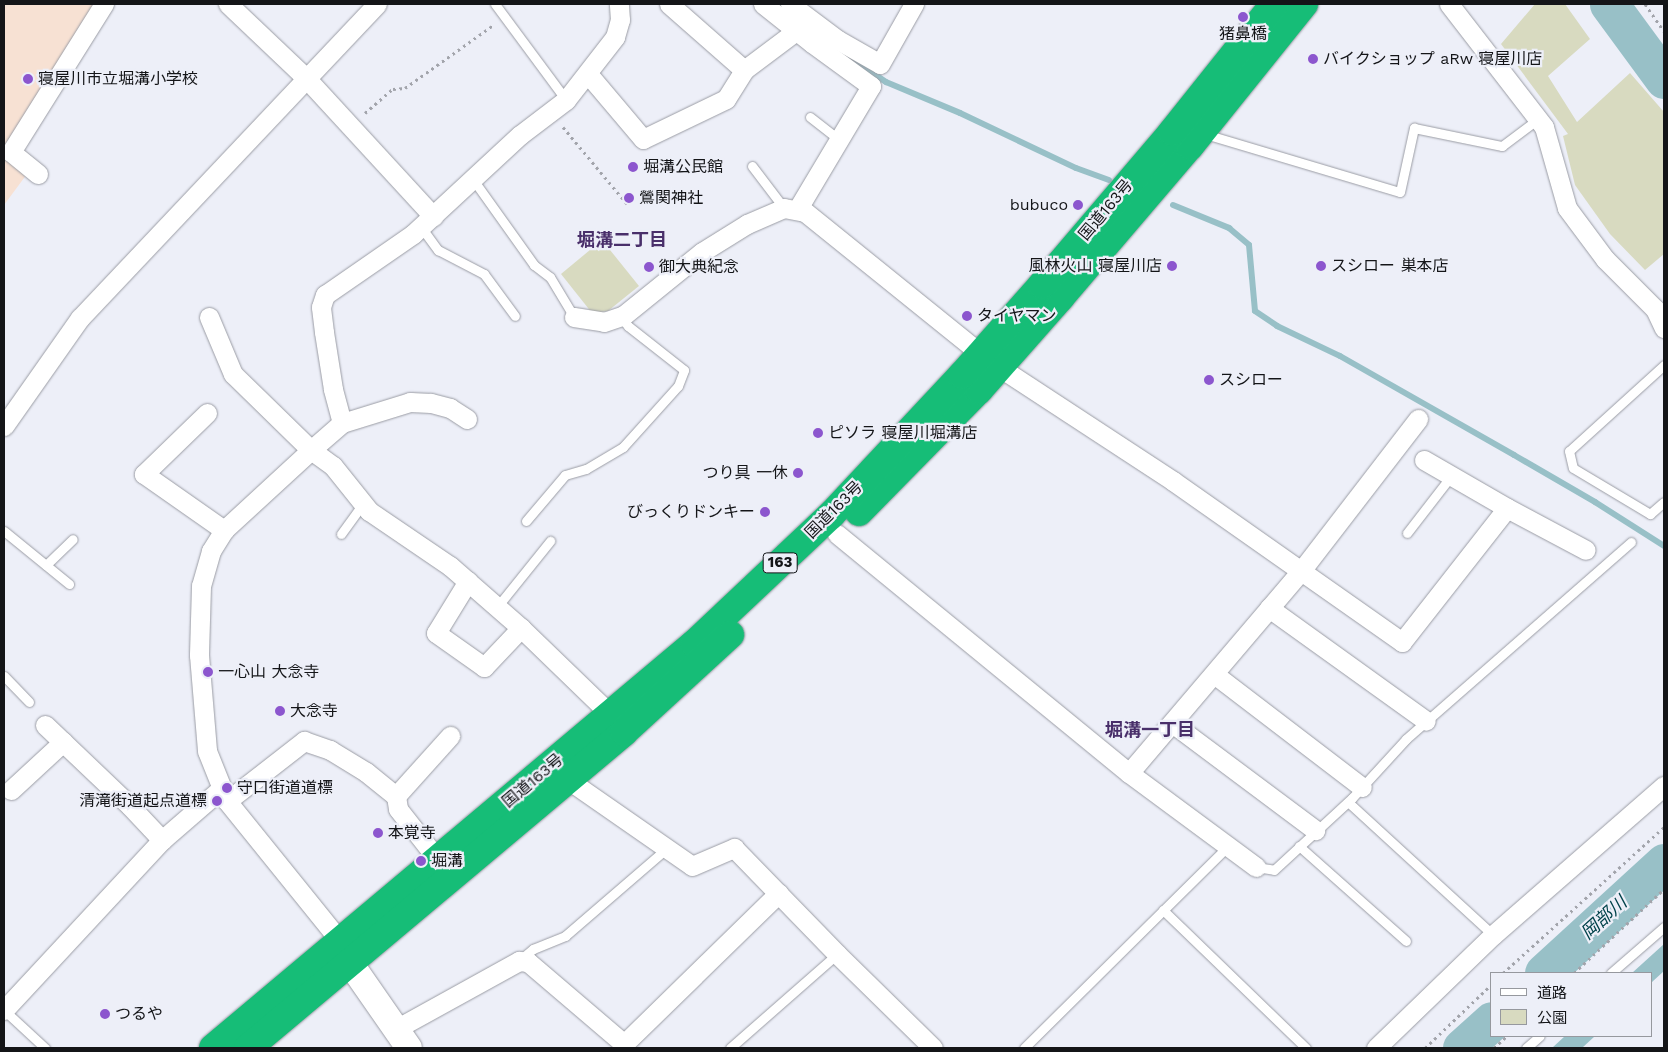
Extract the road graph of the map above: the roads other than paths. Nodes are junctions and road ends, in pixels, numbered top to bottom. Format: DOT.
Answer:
graph roads {
  1 [pos="104,4"];
  2 [pos="228,4"];
  3 [pos="377,4"];
  4 [pos="495,4"];
  5 [pos="620,4"];
  6 [pos="669,4"];
  7 [pos="763,4"];
  8 [pos="790,4"];
  9 [pos="914,4"];
  10 [pos="1274,4"];
  11 [pos="1304,4"];
  12 [pos="1449,4"];
  13 [pos="796,31"];
  14 [pos="744,70"];
  15 [pos="588,74"];
  16 [pos="306,78"];
  17 [pos="566,100"];
  18 [pos="810,118"];
  19 [pos="1538,119"];
  20 [pos="1201,133"];
  21 [pos="839,140"];
  22 [pos="752,166"];
  23 [pos="38,174"];
  24 [pos="472,178"];
  25 [pos="790,209"];
  26 [pos="427,221"];
  27 [pos="515,316"];
  28 [pos="574,316"];
  29 [pos="620,316"];
  30 [pos="209,317"];
  31 [pos="1664,328"];
  32 [pos="990,361"];
  33 [pos="1664,365"];
  34 [pos="207,413"];
  35 [pos="467,418"];
  36 [pos="1418,419"];
  37 [pos="342,423"];
  38 [pos="4,426"];
  39 [pos="311,450"];
  40 [pos="1424,460"];
  41 [pos="1451,476"];
  42 [pos="1664,502"];
  43 [pos="363,504"];
  44 [pos="1507,508"];
  45 [pos="526,521"];
  46 [pos="224,530"];
  47 [pos="4,531"];
  48 [pos="1408,533"];
  49 [pos="341,534"];
  50 [pos="837,534"];
  51 [pos="73,540"];
  52 [pos="550,542"];
  53 [pos="1631,542"];
  54 [pos="1586,550"];
  55 [pos="46,565"];
  56 [pos="1301,571"];
  57 [pos="468,581"];
  58 [pos="69,584"];
  59 [pos="497,607"];
  60 [pos="1269,608"];
  61 [pos="521,628"];
  62 [pos="1214,674"];
  63 [pos="4,676"];
  64 [pos="29,702"];
  65 [pos="611,715"];
  66 [pos="1426,721"];
  67 [pos="1172,723"];
  68 [pos="45,725"];
  69 [pos="450,736"];
  70 [pos="63,742"];
  71 [pos="1129,773"];
  72 [pos="567,780"];
  73 [pos="1664,786"];
  74 [pos="1362,787"];
  75 [pos="11,790"];
  76 [pos="225,794"];
  77 [pos="396,796"];
  78 [pos="1348,802"];
  79 [pos="1316,830"];
  80 [pos="162,840"];
  81 [pos="1228,846"];
  82 [pos="1299,846"];
  83 [pos="666,848"];
  84 [pos="438,860"];
  85 [pos="1256,866"];
  86 [pos="778,893"];
  87 [pos="1163,910"];
  88 [pos="1664,927"];
  89 [pos="1493,935"];
  90 [pos="1406,941"];
  91 [pos="345,952"];
  92 [pos="837,954"];
  93 [pos="519,961"];
  94 [pos="1612,972"];
  95 [pos="4,1010"];
  96 [pos="1539,1037"];
  97 [pos="402,1039"];
  98 [pos="622,1046"];
  99 [pos="45,1048"];
  100 [pos="213,1048"];
  101 [pos="248,1048"];
  102 [pos="730,1048"];
  103 [pos="932,1048"];
  104 [pos="1024,1048"];
  105 [pos="1306,1048"];
  106 [pos="1376,1048"];
  107 [pos="1526,1048"];
  1 -- 23 [label="street"];
  2 -- 16 [label="street"];
  3 -- 16 [label="street"];
  4 -- 17 [label="lane"];
  5 -- 15 [label="street"];
  6 -- 14 [label="street"];
  7 -- 13 [label="street"];
  8 -- 9 [label="street"];
  10 -- 32 [label="highway, 国道163号 / 163"];
  11 -- 20 [label="highway, 国道163号 / 163"];
  12 -- 19 [label="street"];
  13 -- 14 [label="street"];
  13 -- 21 [label="street"];
  14 -- 15 [label="street"];
  15 -- 17 [label="street"];
  16 -- 26 [label="street"];
  16 -- 38 [label="street"];
  17 -- 24 [label="street"];
  18 -- 21 [label="lane"];
  19 -- 20 [label="lane"];
  19 -- 31 [label="street"];
  20 -- 32 [label="highway, 国道163号 / 163"];
  21 -- 25 [label="street"];
  22 -- 25 [label="lane"];
  24 -- 26 [label="street"];
  24 -- 28 [label="lane"];
  25 -- 29 [label="street"];
  25 -- 32 [label="street"];
  26 -- 27 [label="lane"];
  26 -- 37 [label="street"];
  28 -- 29 [label="street"];
  29 -- 45 [label="lane"];
  30 -- 39 [label="street"];
  32 -- 50 [label="highway, 国道163号 / 163"];
  32 -- 56 [label="street"];
  32 -- 65 [label="highway, 国道163号 / 163"];
  33 -- 42 [label="lane"];
  34 -- 46 [label="street"];
  35 -- 37 [label="street"];
  36 -- 56 [label="street"];
  37 -- 39 [label="street"];
  39 -- 43 [label="street"];
  39 -- 46 [label="street"];
  40 -- 41 [label="street"];
  41 -- 44 [label="street"];
  41 -- 48 [label="lane"];
  43 -- 49 [label="lane"];
  43 -- 57 [label="street"];
  44 -- 54 [label="street"];
  44 -- 56 [label="street"];
  46 -- 76 [label="street"];
  47 -- 55 [label="lane"];
  50 -- 71 [label="street"];
  50 -- 72 [label="highway, 国道163号 / 163"];
  51 -- 55 [label="lane"];
  52 -- 59 [label="lane"];
  53 -- 66 [label="lane"];
  55 -- 58 [label="lane"];
  56 -- 60 [label="street"];
  57 -- 59 [label="street"];
  57 -- 61 [label="street"];
  59 -- 61 [label="street"];
  60 -- 62 [label="street"];
  60 -- 66 [label="street"];
  61 -- 65 [label="street"];
  62 -- 67 [label="street"];
  62 -- 74 [label="street"];
  63 -- 64 [label="lane"];
  65 -- 84 [label="highway, 国道163号 / 163"];
  66 -- 74 [label="lane"];
  67 -- 71 [label="street"];
  67 -- 79 [label="street"];
  68 -- 70 [label="street"];
  69 -- 77 [label="street"];
  70 -- 75 [label="street"];
  70 -- 80 [label="street"];
  71 -- 81 [label="street"];
  72 -- 83 [label="street"];
  72 -- 91 [label="highway, 国道163号 / 163"];
  73 -- 89 [label="street"];
  74 -- 78 [label="lane"];
  76 -- 77 [label="street"];
  76 -- 80 [label="street"];
  76 -- 91 [label="street"];
  77 -- 84 [label="street"];
  78 -- 79 [label="lane"];
  78 -- 89 [label="lane"];
  79 -- 82 [label="lane"];
  80 -- 95 [label="street"];
  81 -- 85 [label="street"];
  81 -- 87 [label="lane"];
  82 -- 85 [label="lane"];
  82 -- 90 [label="lane"];
  83 -- 86 [label="street"];
  83 -- 93 [label="lane"];
  84 -- 91 [label="highway, 国道163号 / 163"];
  86 -- 92 [label="street"];
  86 -- 98 [label="street"];
  87 -- 104 [label="lane"];
  87 -- 105 [label="lane"];
  88 -- 94 [label="lane"];
  89 -- 106 [label="street"];
  91 -- 97 [label="street"];
  91 -- 100 [label="highway, 国道163号 / 163"];
  91 -- 101 [label="highway, 国道163号 / 163"];
  92 -- 102 [label="lane"];
  92 -- 103 [label="street"];
  93 -- 97 [label="street"];
  93 -- 98 [label="street"];
  95 -- 99 [label="lane"];
  96 -- 107 [label="lane"];
}
